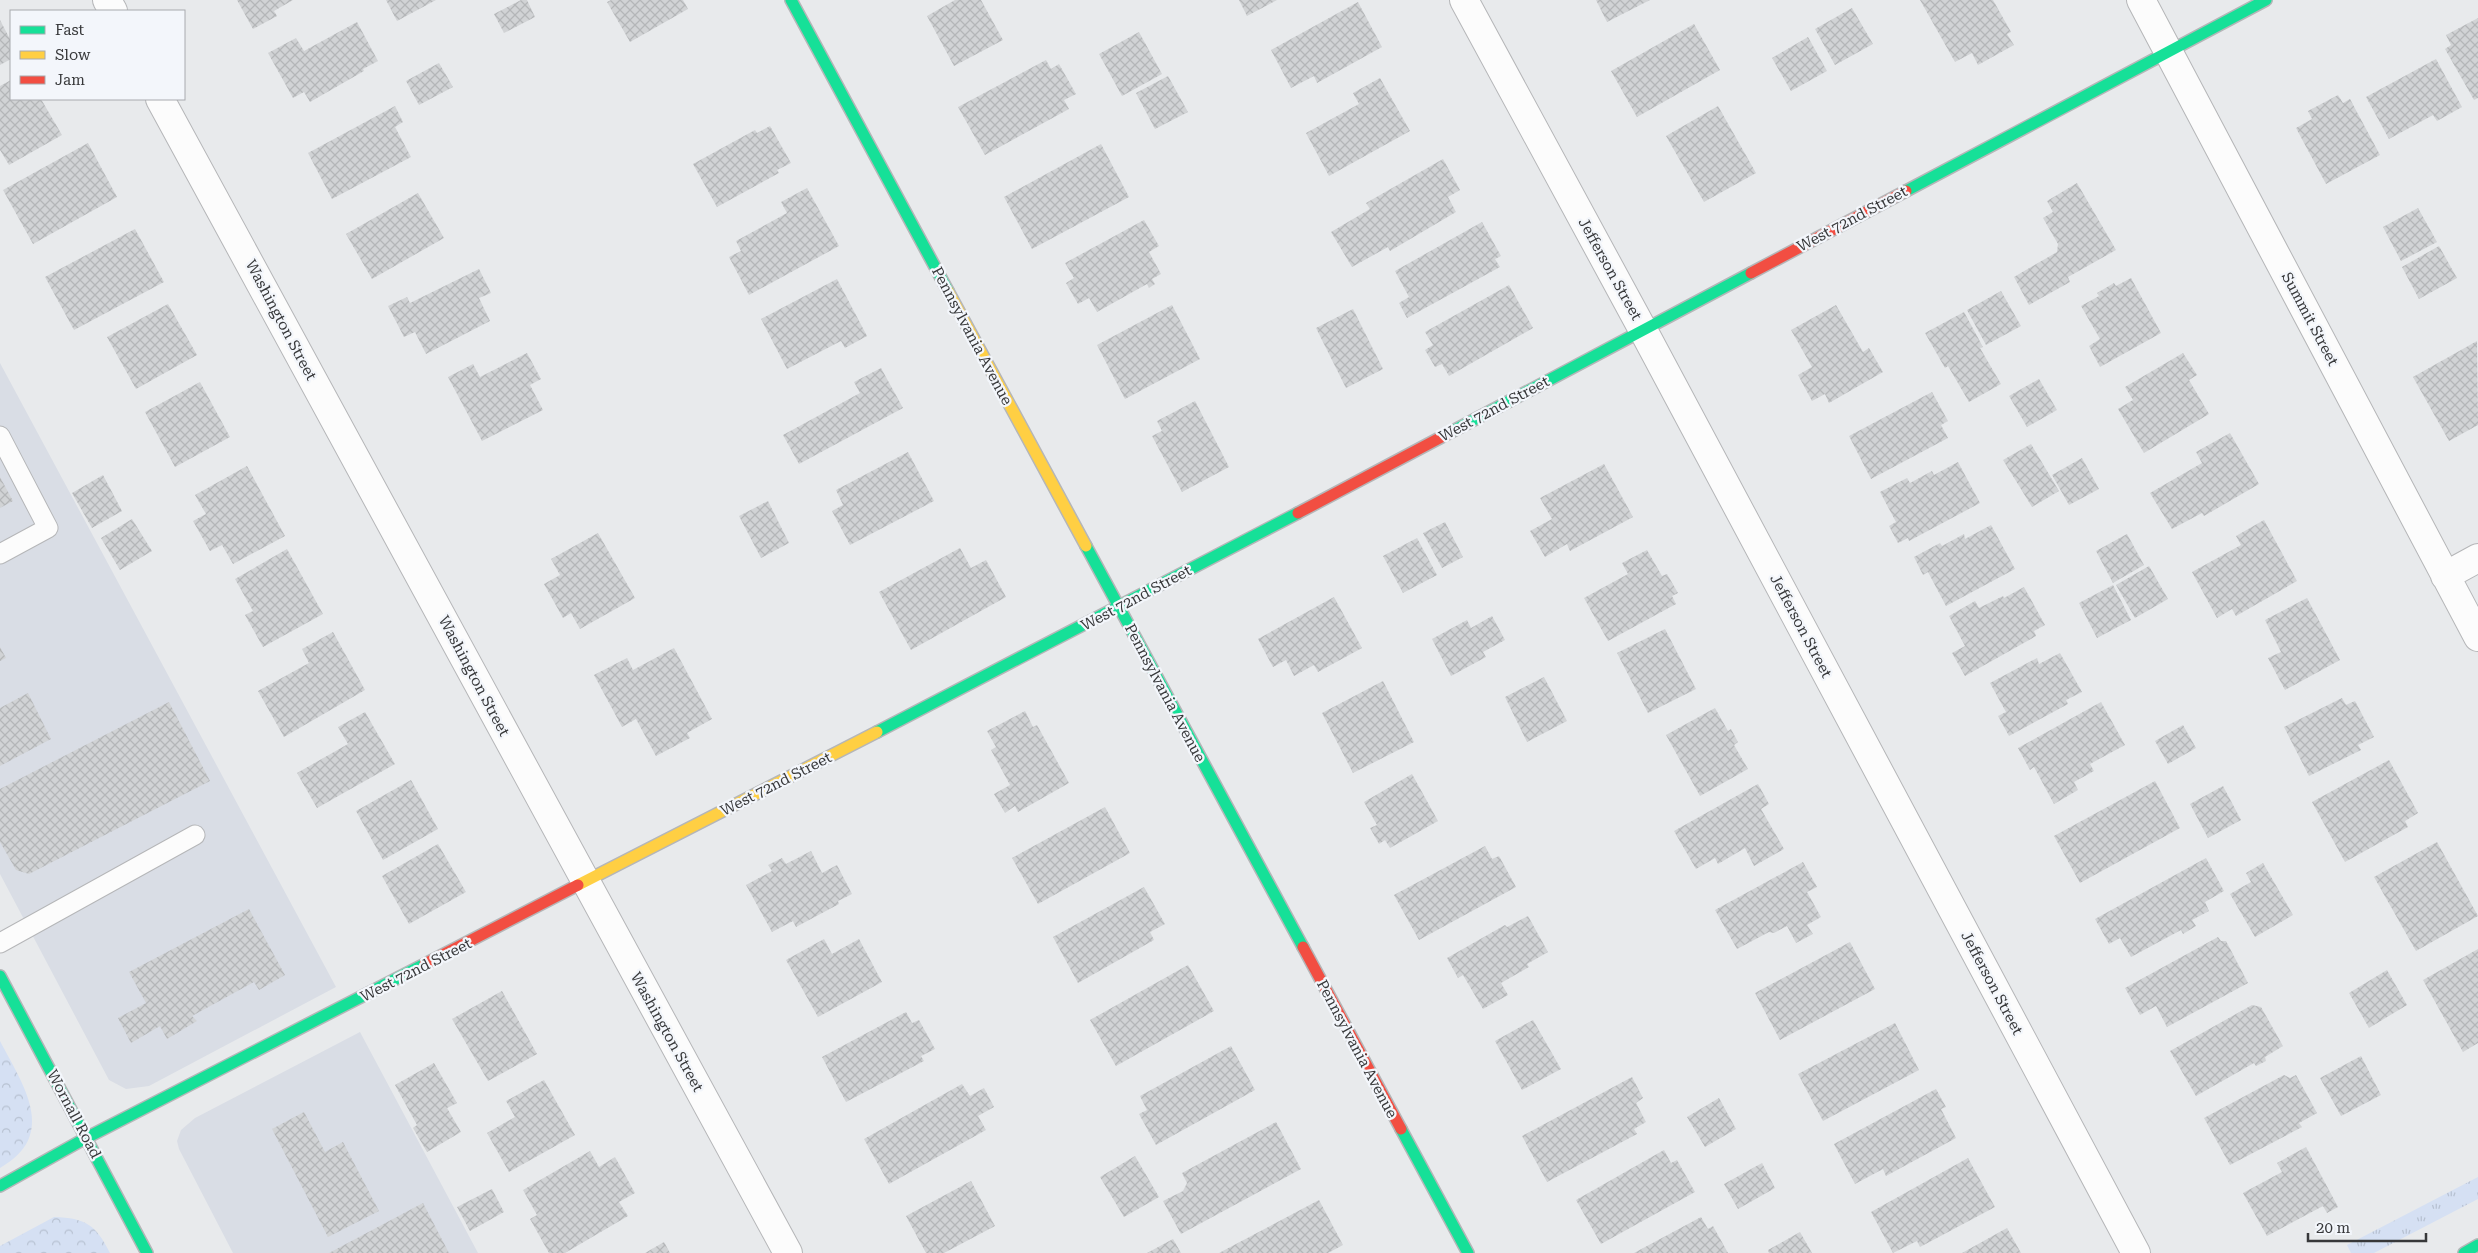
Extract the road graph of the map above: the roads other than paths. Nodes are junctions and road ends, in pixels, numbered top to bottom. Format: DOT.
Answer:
graph roads {
  1 [pos="791,0"];
  2 [pos="1464,0"];
  3 [pos="2141,0"];
  4 [pos="2266,0"];
  5 [pos="2169,51"];
  6 [pos="161,100"];
  7 [pos="1643,330"];
  8 [pos="0,436"];
  9 [pos="0,554"];
  10 [pos="2478,558"];
  11 [pos="2445,576"];
  12 [pos="1118,608"];
  13 [pos="2478,638"];
  14 [pos="195,835"];
  15 [pos="586,883"];
  16 [pos="0,943"];
  17 [pos="0,976"];
  18 [pos="86,1138"];
  19 [pos="0,1186"];
  20 [pos="2478,1246"];
  21 [pos="148,1253"];
  22 [pos="788,1253"];
  23 [pos="1468,1253"];
  24 [pos="2136,1253"];
  25 [pos="2464,1253"];
  1 -- 12 [label="street, Pennsylvania Avenue"];
  2 -- 7 [label="street, Jefferson Street"];
  3 -- 5 [label="street, Summit Street"];
  4 -- 5 [label="street, West 72nd Street"];
  5 -- 7 [label="street, West 72nd Street"];
  5 -- 11 [label="street, Summit Street"];
  6 -- 15 [label="street, Washington Street"];
  7 -- 12 [label="street, West 72nd Street"];
  7 -- 24 [label="street, Jefferson Street"];
  8 -- 9 [label="lane"];
  10 -- 11 [label="street"];
  11 -- 13 [label="street, Summit Street"];
  12 -- 15 [label="street, West 72nd Street"];
  12 -- 23 [label="street, Pennsylvania Avenue"];
  14 -- 16 [label="lane"];
  15 -- 18 [label="street, West 72nd Street"];
  15 -- 22 [label="street, Washington Street"];
  17 -- 18 [label="street, Wornall Road"];
  18 -- 19 [label="street, West 72nd Street"];
  18 -- 21 [label="street, Wornall Road"];
  20 -- 25 [label="street"];
}
